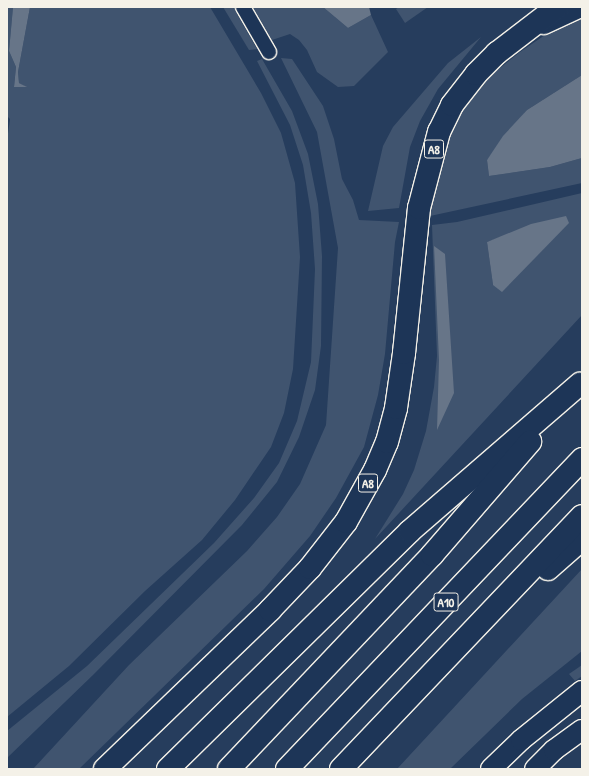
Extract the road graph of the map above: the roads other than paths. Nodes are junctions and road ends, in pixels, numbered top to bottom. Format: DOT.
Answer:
graph roads {
  1 [pos="243,7"];
  2 [pos="557,7"];
  3 [pos="579,7"];
  4 [pos="520,34"];
  5 [pos="269,52"];
  6 [pos="581,383"];
  7 [pos="582,459"];
  8 [pos="582,516"];
  9 [pos="582,538"];
  10 [pos="477,626"];
  11 [pos="582,691"];
  12 [pos="582,730"];
  13 [pos="105,769"];
  14 [pos="168,769"];
  15 [pos="229,769"];
  16 [pos="287,769"];
  17 [pos="341,769"];
  18 [pos="491,769"];
  19 [pos="535,769"];
  1 -- 5 [label="street"];
  2 -- 4 [label="highway, A8"];
  3 -- 4 [label="highway, A8"];
  4 -- 13 [label="highway, A8"];
  6 -- 14 [label="highway"];
  6 -- 15 [label="highway"];
  7 -- 16 [label="highway, A10"];
  8 -- 10 [label="highway"];
  9 -- 10 [label="highway"];
  10 -- 17 [label="highway"];
  11 -- 18 [label="main road"];
  12 -- 19 [label="main road"];
}
